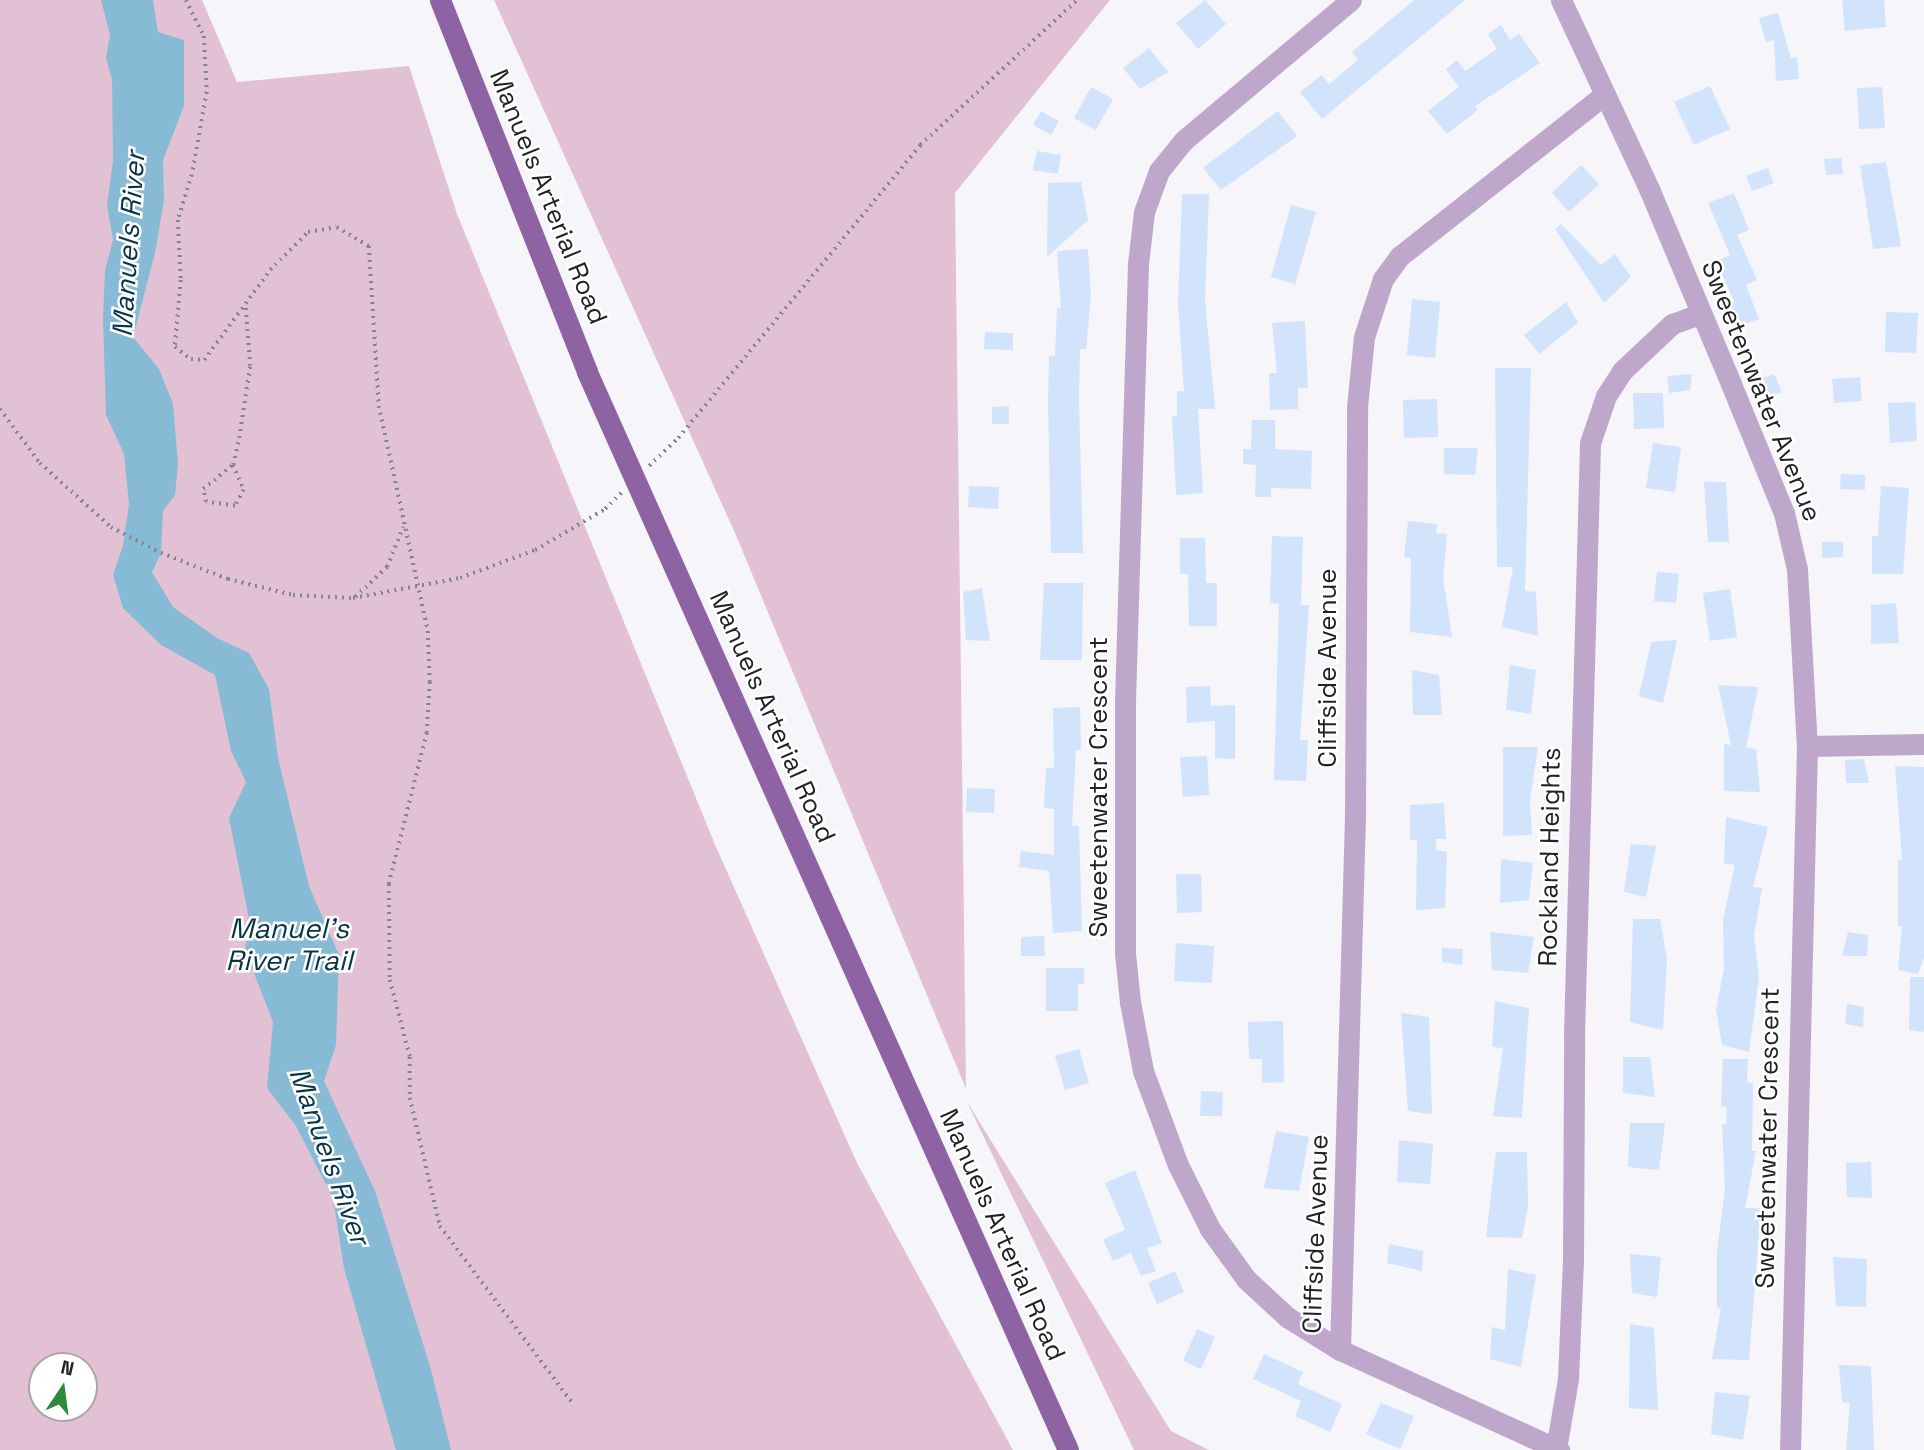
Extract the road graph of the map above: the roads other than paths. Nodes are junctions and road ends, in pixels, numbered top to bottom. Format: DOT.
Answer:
graph roads {
  1 [pos="440,0"];
  2 [pos="1351,0"];
  3 [pos="1561,0"];
  4 [pos="1605,94"];
  5 [pos="1699,314"];
  6 [pos="1924,744"];
  7 [pos="1807,746"];
  8 [pos="1805,827"];
  9 [pos="1340,1350"];
  10 [pos="1557,1449"];
  11 [pos="1068,1450"];
  12 [pos="1790,1450"];
  1 -- 11 [label="main road, Manuels Arterial Road"];
  2 -- 9 [label="street, Sweetenwater Crescent"];
  3 -- 4 [label="street, Sweetenwater Avenue"];
  4 -- 5 [label="street, Sweetenwater Avenue"];
  4 -- 9 [label="street, Cliffside Avenue"];
  5 -- 7 [label="street, Sweetenwater Avenue"];
  5 -- 10 [label="street, Rockland Heights"];
  6 -- 7 [label="street"];
  7 -- 8 [label="street, Sweetenwater Avenue"];
  8 -- 12 [label="street, Sweetenwater Crescent"];
  9 -- 10 [label="street, Sweetenwater Crescent"];
}
